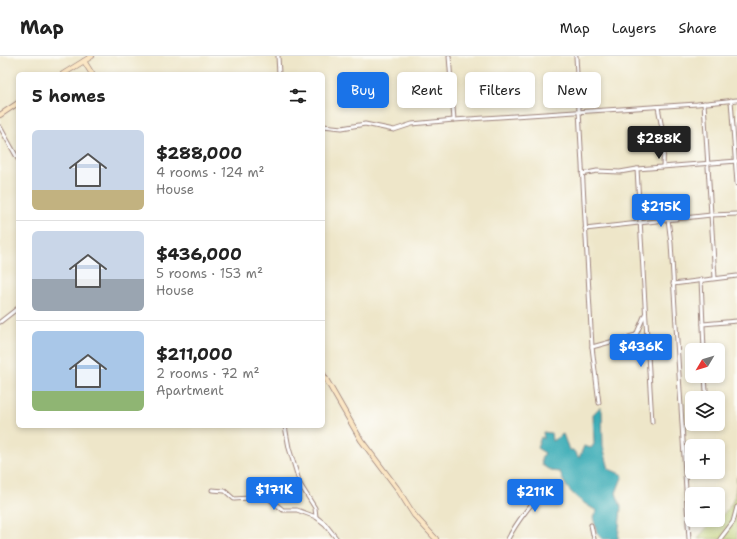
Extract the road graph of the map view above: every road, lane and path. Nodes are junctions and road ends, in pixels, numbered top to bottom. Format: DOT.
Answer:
graph roads {
  1 [pos="92,56"];
  2 [pos="278,56"];
  3 [pos="449,56"];
  4 [pos="576,56"];
  5 [pos="84,61"];
  6 [pos="66,72"];
  7 [pos="91,72"];
  8 [pos="279,72"];
  9 [pos="731,100"];
  10 [pos="737,100"];
  11 [pos="704,103"];
  12 [pos="16,104"];
  13 [pos="658,106"];
  14 [pos="578,112"];
  15 [pos="0,115"];
  16 [pos="454,120"];
  17 [pos="325,126"];
  18 [pos="0,127"];
  19 [pos="16,155"];
  20 [pos="736,161"];
  21 [pos="708,163"];
  22 [pos="663,167"];
  23 [pos="637,169"];
  24 [pos="582,174"];
  25 [pos="737,184"];
  26 [pos="737,214"];
  27 [pos="711,215"];
  28 [pos="668,219"];
  29 [pos="640,222"];
  30 [pos="585,229"];
  31 [pos="737,276"];
  32 [pos="715,278"];
  33 [pos="701,279"];
  34 [pos="673,284"];
  35 [pos="16,310"];
  36 [pos="645,314"];
  37 [pos="737,321"];
  38 [pos="0,322"];
  39 [pos="703,324"];
  40 [pos="704,343"];
  41 [pos="592,347"];
  42 [pos="325,377"];
  43 [pos="705,383"];
  44 [pos="706,391"];
  45 [pos="599,403"];
  46 [pos="652,422"];
  47 [pos="286,428"];
  48 [pos="559,485"];
  49 [pos="212,490"];
  50 [pos="737,507"];
  51 [pos="316,517"];
  52 [pos="591,525"];
  53 [pos="337,539"];
  54 [pos="436,539"];
  55 [pos="508,539"];
  56 [pos="594,539"];
  57 [pos="689,539"];
  58 [pos="720,539"];
  1 -- 5 [label="street"];
  2 -- 8 [label="street"];
  3 -- 16 [label="street"];
  4 -- 14 [label="street"];
  5 -- 6 [label="street"];
  5 -- 7 [label="street"];
  9 -- 10 [label="street"];
  9 -- 11 [label="street"];
  9 -- 20 [label="street"];
  11 -- 13 [label="street"];
  11 -- 21 [label="street"];
  12 -- 15 [label="street"];
  13 -- 14 [label="street"];
  13 -- 22 [label="street"];
  14 -- 16 [label="street"];
  14 -- 24 [label="street"];
  16 -- 17 [label="street"];
  18 -- 19 [label="street"];
  20 -- 21 [label="street"];
  20 -- 25 [label="street"];
  21 -- 22 [label="street"];
  21 -- 27 [label="street"];
  22 -- 23 [label="street"];
  23 -- 24 [label="street"];
  23 -- 29 [label="street"];
  24 -- 30 [label="street"];
  26 -- 27 [label="street"];
  27 -- 28 [label="street"];
  27 -- 32 [label="street"];
  28 -- 29 [label="street"];
  28 -- 34 [label="street"];
  29 -- 30 [label="street"];
  29 -- 36 [label="street"];
  30 -- 41 [label="street"];
  31 -- 32 [label="street"];
  32 -- 33 [label="street"];
  33 -- 34 [label="street"];
  33 -- 39 [label="street"];
  34 -- 57 [label="street"];
  35 -- 38 [label="street"];
  36 -- 41 [label="street"];
  36 -- 46 [label="street"];
  37 -- 39 [label="street"];
  39 -- 40 [label="street"];
  41 -- 45 [label="street"];
  42 -- 54 [label="street"];
  43 -- 44 [label="street"];
  47 -- 51 [label="street"];
  48 -- 55 [label="street"];
  49 -- 51 [label="street"];
  50 -- 58 [label="street"];
  51 -- 53 [label="street"];
  52 -- 56 [label="street"];
}
